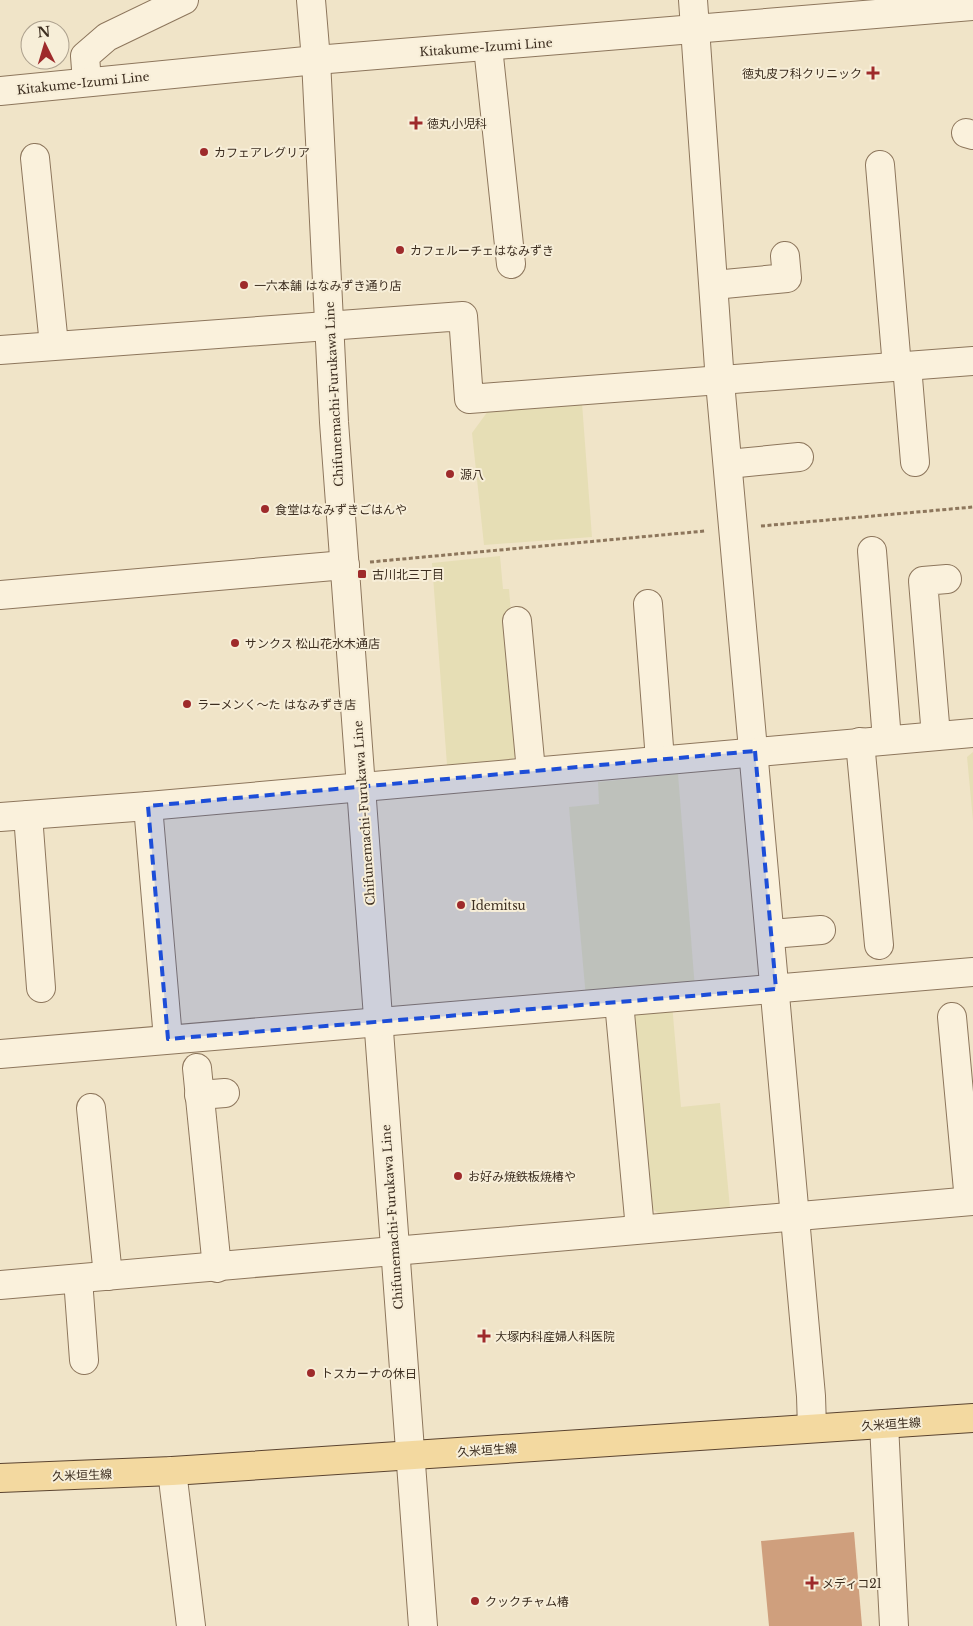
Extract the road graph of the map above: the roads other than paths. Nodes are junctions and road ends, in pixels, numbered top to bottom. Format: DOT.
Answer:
graph roads {
  1 [pos="184,0"];
  2 [pos="311,0"];
  3 [pos="693,0"];
  4 [pos="973,6"];
  5 [pos="846,9"];
  6 [pos="696,30"];
  7 [pos="488,47"];
  8 [pos="316,60"];
  9 [pos="87,82"];
  10 [pos="0,91"];
  11 [pos="35,158"];
  12 [pos="880,164"];
  13 [pos="785,256"];
  14 [pos="511,264"];
  15 [pos="714,286"];
  16 [pos="330,324"];
  17 [pos="54,346"];
  18 [pos="0,350"];
  19 [pos="973,361"];
  20 [pos="902,367"];
  21 [pos="720,382"];
  22 [pos="800,458"];
  23 [pos="915,462"];
  24 [pos="728,464"];
  25 [pos="872,551"];
  26 [pos="345,564"];
  27 [pos="947,579"];
  28 [pos="0,595"];
  29 [pos="648,604"];
  30 [pos="517,621"];
  31 [pos="973,733"];
  32 [pos="936,736"];
  33 [pos="887,740"];
  34 [pos="860,742"];
  35 [pos="755,751"];
  36 [pos="660,760"];
  37 [pos="531,771"];
  38 [pos="362,786"];
  39 [pos="148,806"];
  40 [pos="28,815"];
  41 [pos="0,816"];
  42 [pos="821,930"];
  43 [pos="771,934"];
  44 [pos="878,945"];
  45 [pos="973,972"];
  46 [pos="40,988"];
  47 [pos="776,989"];
  48 [pos="619,1002"];
  49 [pos="952,1017"];
  50 [pos="378,1022"];
  51 [pos="168,1040"];
  52 [pos="964,1043"];
  53 [pos="0,1054"];
  54 [pos="197,1068"];
  55 [pos="91,1108"];
  56 [pos="971,1201"];
  57 [pos="796,1214"];
  58 [pos="640,1228"];
  59 [pos="394,1252"];
  60 [pos="217,1268"];
  61 [pos="108,1276"];
  62 [pos="78,1279"];
  63 [pos="0,1284"];
  64 [pos="84,1360"];
  65 [pos="973,1418"];
  66 [pos="884,1424"];
  67 [pos="812,1428"];
  68 [pos="410,1456"];
  69 [pos="172,1471"];
  70 [pos="0,1478"];
  71 [pos="191,1626"];
  72 [pos="423,1626"];
  73 [pos="894,1626"];
  1 -- 9 [label="street"];
  2 -- 8 [label="street, Chifunemachi-Furukawa Line"];
  3 -- 6 [label="street"];
  4 -- 5 [label="street, Kitakume-Izumi Line"];
  5 -- 6 [label="street, Kitakume-Izumi Line"];
  6 -- 7 [label="street, Kitakume-Izumi Line"];
  6 -- 15 [label="street"];
  7 -- 8 [label="street, Kitakume-Izumi Line"];
  7 -- 14 [label="street"];
  8 -- 9 [label="street, Kitakume-Izumi Line"];
  8 -- 16 [label="street, Chifunemachi-Furukawa Line"];
  9 -- 10 [label="street, Kitakume-Izumi Line"];
  11 -- 17 [label="street"];
  12 -- 20 [label="street"];
  13 -- 15 [label="street"];
  15 -- 21 [label="street"];
  16 -- 17 [label="street"];
  16 -- 21 [label="street"];
  16 -- 26 [label="street, Chifunemachi-Furukawa Line"];
  17 -- 18 [label="street"];
  19 -- 20 [label="street"];
  20 -- 21 [label="street"];
  20 -- 23 [label="street"];
  21 -- 24 [label="street"];
  22 -- 24 [label="street"];
  24 -- 35 [label="street"];
  25 -- 33 [label="street"];
  26 -- 28 [label="street"];
  26 -- 38 [label="street, Chifunemachi-Furukawa Line"];
  27 -- 32 [label="street"];
  29 -- 36 [label="street"];
  30 -- 37 [label="street"];
  31 -- 32 [label="street"];
  32 -- 33 [label="street"];
  33 -- 34 [label="street"];
  34 -- 35 [label="street"];
  34 -- 44 [label="street"];
  35 -- 36 [label="street"];
  35 -- 43 [label="street"];
  36 -- 37 [label="street"];
  37 -- 38 [label="street"];
  38 -- 39 [label="street"];
  38 -- 50 [label="street, Chifunemachi-Furukawa Line"];
  39 -- 40 [label="street"];
  39 -- 51 [label="street"];
  40 -- 41 [label="street"];
  40 -- 46 [label="street"];
  42 -- 43 [label="street"];
  43 -- 47 [label="street"];
  45 -- 47 [label="street"];
  47 -- 48 [label="street"];
  47 -- 57 [label="street"];
  48 -- 50 [label="street"];
  48 -- 58 [label="street"];
  49 -- 52 [label="street"];
  50 -- 51 [label="street"];
  50 -- 59 [label="street, Chifunemachi-Furukawa Line"];
  51 -- 53 [label="street"];
  52 -- 56 [label="street"];
  54 -- 60 [label="street"];
  55 -- 61 [label="street"];
  56 -- 57 [label="street"];
  57 -- 58 [label="street"];
  57 -- 67 [label="street"];
  58 -- 59 [label="street"];
  59 -- 60 [label="street"];
  59 -- 68 [label="street, Chifunemachi-Furukawa Line"];
  60 -- 61 [label="street"];
  61 -- 62 [label="street"];
  62 -- 63 [label="street"];
  62 -- 64 [label="street"];
  65 -- 66 [label="main road, 久米垣生線"];
  66 -- 67 [label="main road, 久米垣生線"];
  66 -- 73 [label="street"];
  67 -- 68 [label="main road, 久米垣生線"];
  68 -- 69 [label="main road, 久米垣生線"];
  68 -- 72 [label="street, Chifunemachi-Furukawa Line"];
  69 -- 70 [label="main road, 久米垣生線"];
  69 -- 71 [label="street"];
}
